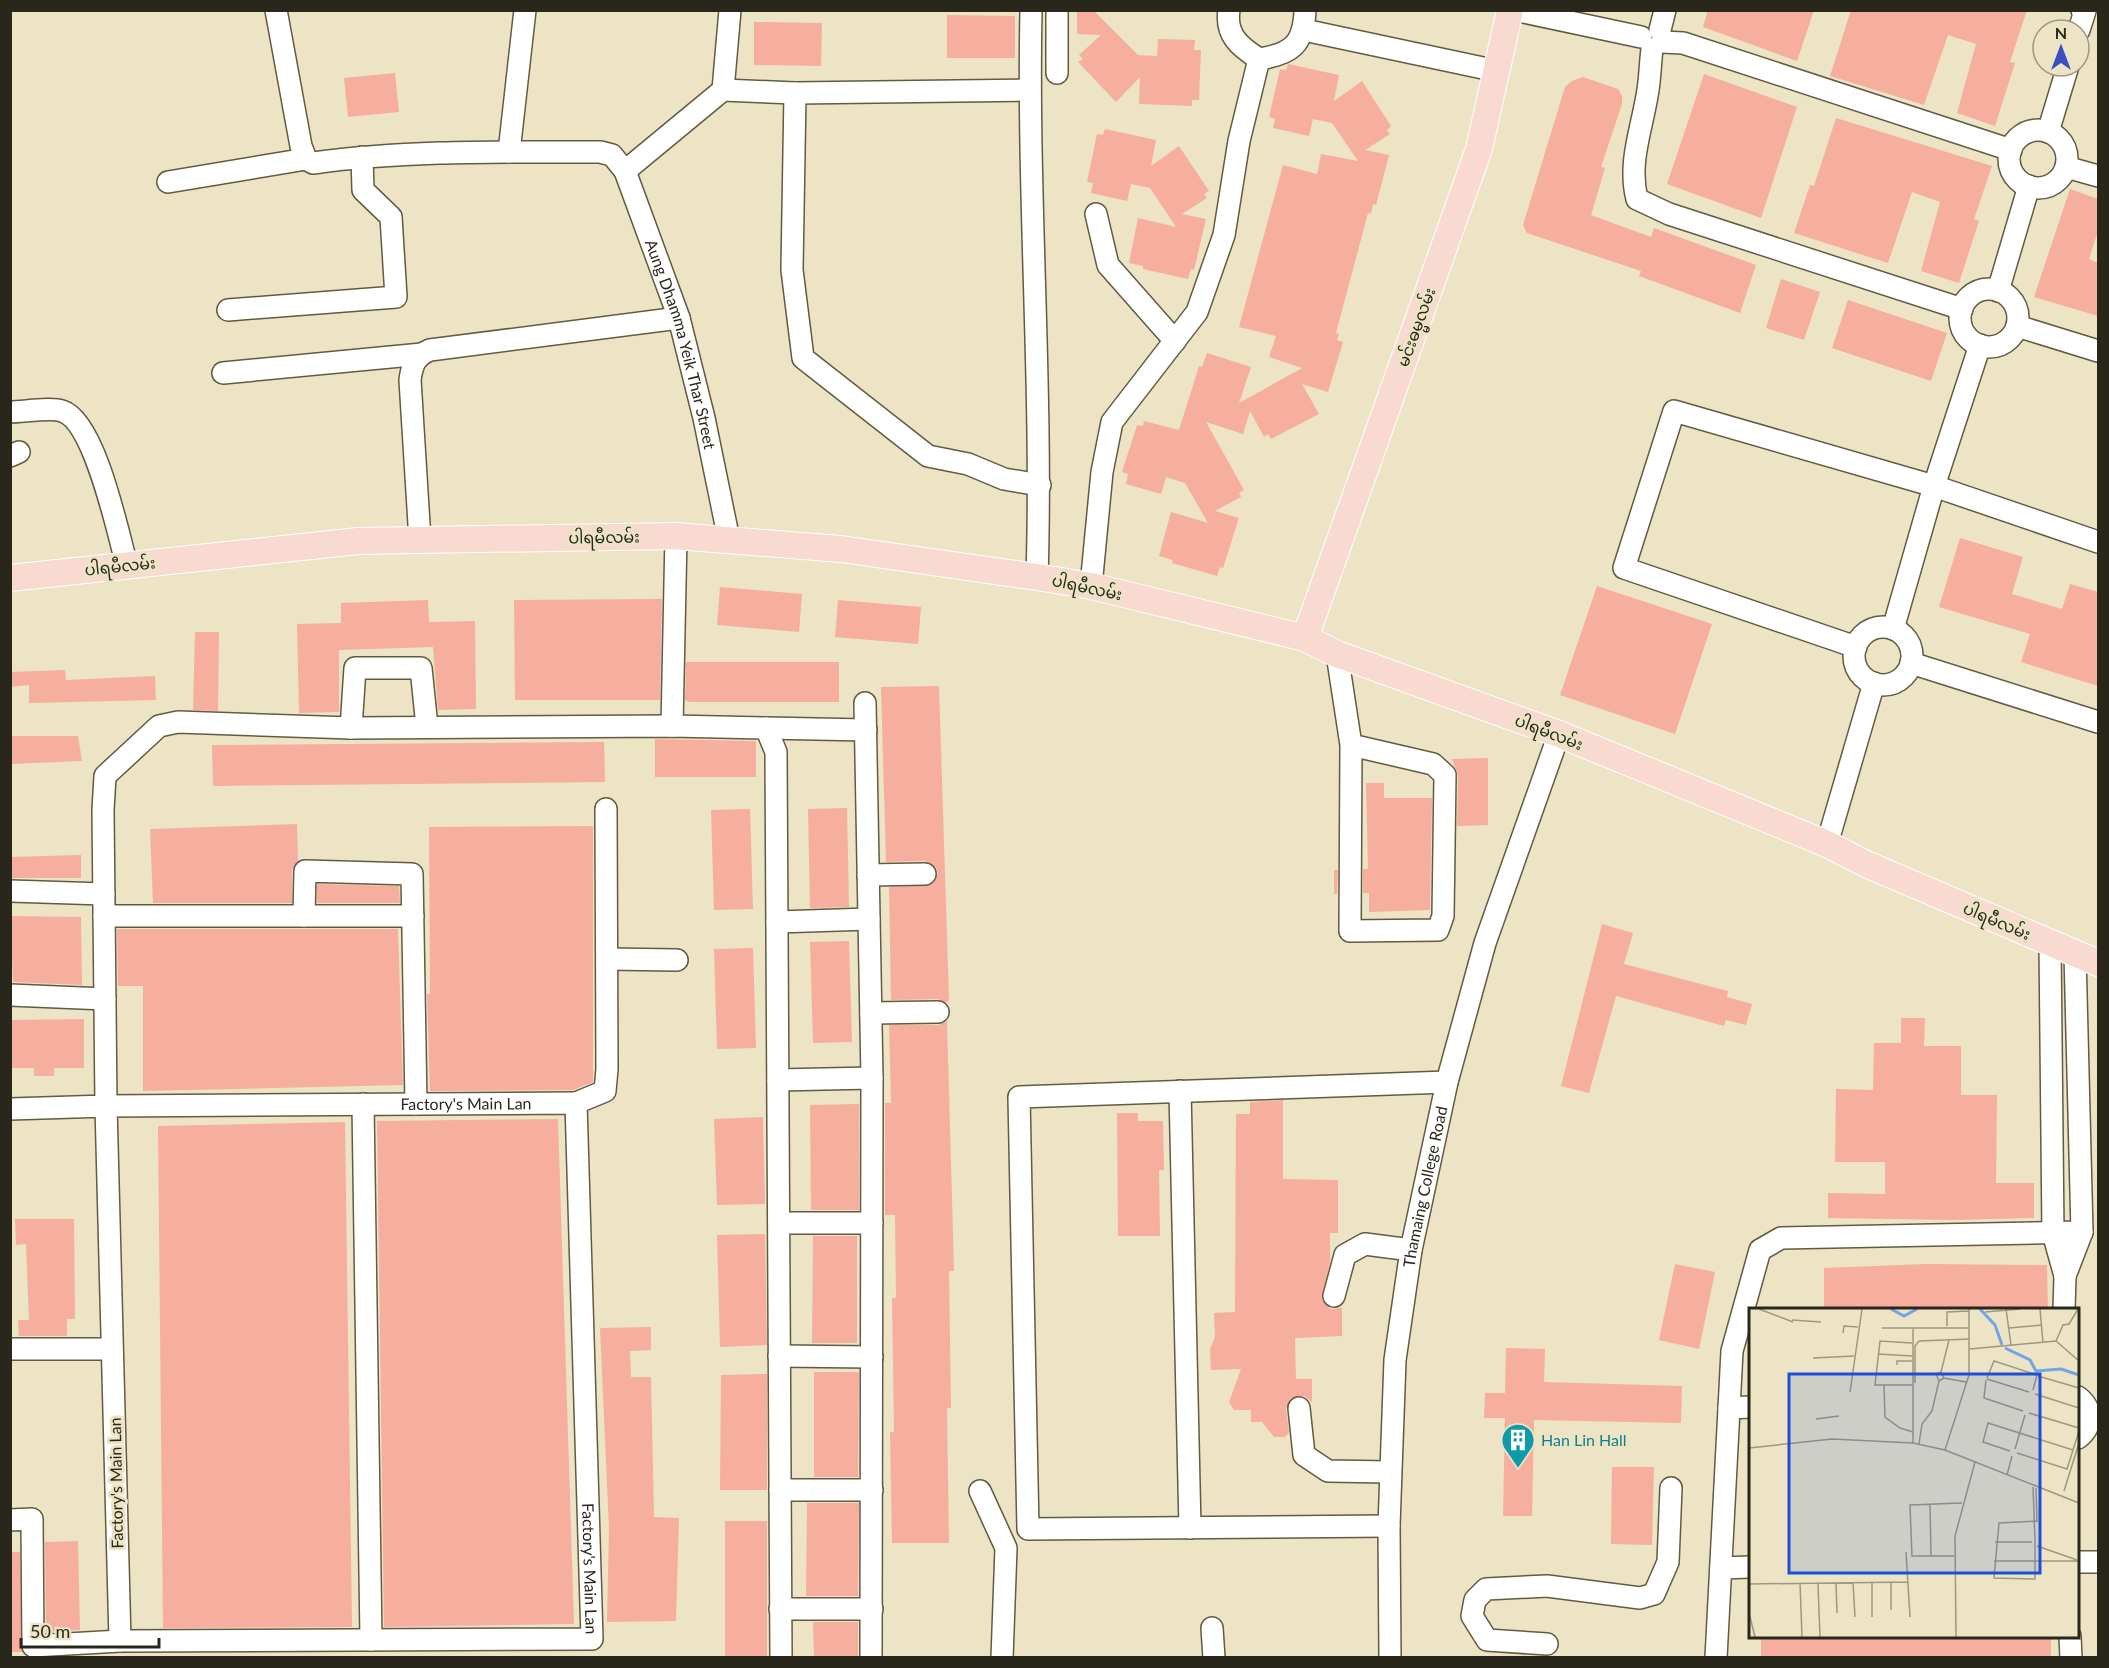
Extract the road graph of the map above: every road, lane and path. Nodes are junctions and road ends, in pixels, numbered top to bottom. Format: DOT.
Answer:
graph roads {
  1 [pos="276,10"];
  2 [pos="525,10"];
  3 [pos="730,10"];
  4 [pos="1031,10"];
  5 [pos="1057,10"];
  6 [pos="1229,10"];
  7 [pos="1512,10"];
  8 [pos="2084,11"];
  9 [pos="2098,15"];
  10 [pos="1304,20"];
  11 [pos="1656,34"];
  12 [pos="1259,59"];
  13 [pos="1497,71"];
  14 [pos="1057,74"];
  15 [pos="2064,78"];
  16 [pos="723,90"];
  17 [pos="1029,90"];
  18 [pos="795,93"];
  19 [pos="2048,132"];
  20 [pos="2011,150"];
  21 [pos="509,152"];
  22 [pos="362,156"];
  23 [pos="309,161"];
  24 [pos="619,163"];
  25 [pos="2066,167"];
  26 [pos="2098,176"];
  27 [pos="168,182"];
  28 [pos="2029,186"];
  29 [pos="1096,214"];
  30 [pos="1998,291"];
  31 [pos="1962,309"];
  32 [pos="228,310"];
  33 [pos="679,318"];
  34 [pos="2017,326"];
  35 [pos="1175,341"];
  36 [pos="1980,345"];
  37 [pos="2098,351"];
  38 [pos="422,354"];
  39 [pos="223,373"];
  40 [pos="10,412"];
  41 [pos="1040,485"];
  42 [pos="1934,486"];
  43 [pos="676,536"];
  44 [pos="420,540"];
  45 [pos="729,540"];
  46 [pos="2098,542"];
  47 [pos="127,566"];
  48 [pos="1037,577"];
  49 [pos="10,578"];
  50 [pos="1091,586"];
  51 [pos="1893,629"];
  52 [pos="1305,638"];
  53 [pos="1856,647"];
  54 [pos="1337,654"];
  55 [pos="1911,663"];
  56 [pos="1874,683"];
  57 [pos="865,704"];
  58 [pos="2098,722"];
  59 [pos="672,726"];
  60 [pos="428,727"];
  61 [pos="351,728"];
  62 [pos="766,728"];
  63 [pos="866,730"];
  64 [pos="1559,734"];
  65 [pos="1351,745"];
  66 [pos="606,809"];
  67 [pos="1827,844"];
  68 [pos="925,874"];
  69 [pos="868,875"];
  70 [pos="10,891"];
  71 [pos="104,894"];
  72 [pos="104,916"];
  73 [pos="304,916"];
  74 [pos="413,916"];
  75 [pos="869,919"];
  76 [pos="777,922"];
  77 [pos="2050,944"];
  78 [pos="2087,958"];
  79 [pos="607,959"];
  80 [pos="677,960"];
  81 [pos="10,995"];
  82 [pos="105,999"];
  83 [pos="938,1012"];
  84 [pos="871,1013"];
  85 [pos="872,1078"];
  86 [pos="778,1080"];
  87 [pos="1447,1082"];
  88 [pos="2077,1090"];
  89 [pos="1180,1091"];
  90 [pos="2051,1091"];
  91 [pos="576,1103"];
  92 [pos="363,1104"];
  93 [pos="416,1104"];
  94 [pos="106,1106"];
  95 [pos="10,1109"];
  96 [pos="779,1223"];
  97 [pos="872,1223"];
  98 [pos="2082,1232"];
  99 [pos="2053,1233"];
  100 [pos="1411,1250"];
  101 [pos="2065,1276"];
  102 [pos="1334,1296"];
  103 [pos="2064,1308"];
  104 [pos="10,1349"];
  105 [pos="112,1349"];
  106 [pos="779,1356"];
  107 [pos="872,1357"];
  108 [pos="2079,1398"];
  109 [pos="1749,1407"];
  110 [pos="1299,1408"];
  111 [pos="1729,1408"];
  112 [pos="2079,1437"];
  113 [pos="2079,1438"];
  114 [pos="2098,1446"];
  115 [pos="1390,1472"];
  116 [pos="1671,1488"];
  117 [pos="780,1490"];
  118 [pos="872,1490"];
  119 [pos="980,1491"];
  120 [pos="10,1520"];
  121 [pos="1389,1526"];
  122 [pos="1190,1528"];
  123 [pos="2079,1562"];
  124 [pos="2098,1562"];
  125 [pos="1721,1568"];
  126 [pos="1749,1568"];
  127 [pos="780,1609"];
  128 [pos="872,1609"];
  129 [pos="1212,1628"];
  130 [pos="2070,1638"];
  131 [pos="371,1640"];
  132 [pos="120,1641"];
  133 [pos="1547,1644"];
  134 [pos="1491,1649"];
  135 [pos="781,1658"];
  136 [pos="871,1658"];
  137 [pos="1002,1658"];
  138 [pos="1214,1658"];
  139 [pos="1390,1658"];
  140 [pos="1716,1658"];
  141 [pos="2071,1658"];
  1 -- 23 [label="street"];
  2 -- 21 [label="street"];
  3 -- 16 [label="street"];
  4 -- 17 [label="street"];
  5 -- 14 [label="street"];
  6 -- 12 [label="street"];
  7 -- 11 [label="street"];
  7 -- 13 [label="main road, မင်းဓမ္မလမ်း"];
  8 -- 9 [label="street"];
  10 -- 12 [label="street"];
  10 -- 13 [label="street"];
  11 -- 20 [label="street"];
  11 -- 31 [label="street"];
  12 -- 35 [label="street"];
  13 -- 52 [label="main road, မင်းဓမ္မလမ်း"];
  15 -- 19 [label="street"];
  16 -- 18 [label="street"];
  16 -- 24 [label="street"];
  17 -- 18 [label="street"];
  17 -- 41 [label="street"];
  18 -- 41 [label="street"];
  19 -- 20 [label="street"];
  19 -- 25 [label="street"];
  20 -- 28 [label="street"];
  21 -- 22 [label="street"];
  21 -- 24 [label="street"];
  22 -- 23 [label="street"];
  22 -- 32 [label="street"];
  23 -- 27 [label="street"];
  24 -- 33 [label="street, Aung Dhamma Yeik Thar Street"];
  25 -- 26 [label="street"];
  25 -- 28 [label="street"];
  28 -- 30 [label="street"];
  29 -- 35 [label="street"];
  30 -- 31 [label="street"];
  30 -- 34 [label="street"];
  31 -- 36 [label="street"];
  33 -- 38 [label="street"];
  33 -- 45 [label="street, Aung Dhamma Yeik Thar Street"];
  34 -- 36 [label="street"];
  34 -- 37 [label="street"];
  35 -- 50 [label="street"];
  36 -- 42 [label="street"];
  38 -- 39 [label="street"];
  38 -- 44 [label="street"];
  40 -- 47 [label="street"];
  41 -- 48 [label="street"];
  42 -- 46 [label="street"];
  42 -- 51 [label="street"];
  42 -- 53 [label="street"];
  43 -- 44 [label="main road, ပါရမီလမ်း"];
  43 -- 45 [label="main road, ပါရမီလမ်း"];
  43 -- 59 [label="street"];
  44 -- 47 [label="main road, ပါရမီလမ်း"];
  45 -- 48 [label="main road, ပါရမီလမ်း"];
  47 -- 49 [label="main road, ပါရမီလမ်း"];
  48 -- 50 [label="main road, ပါရမီလမ်း"];
  50 -- 52 [label="main road, ပါရမီလမ်း"];
  51 -- 53 [label="street"];
  51 -- 55 [label="street"];
  52 -- 54 [label="main road, ပါရမီလမ်း"];
  53 -- 56 [label="street"];
  54 -- 64 [label="main road, ပါရမီလမ်း"];
  54 -- 65 [label="street"];
  55 -- 56 [label="street"];
  55 -- 58 [label="street"];
  56 -- 67 [label="street"];
  57 -- 63 [label="street"];
  59 -- 60 [label="street, Factory's Main Lan"];
  59 -- 62 [label="street, Factory's Main Lan"];
  60 -- 61 [label="street, Factory's Main Lan"];
  60 -- 61 [label="street"];
  61 -- 71 [label="street, Factory's Main Lan"];
  62 -- 63 [label="street, Factory's Main Lan"];
  62 -- 76 [label="street"];
  63 -- 69 [label="street"];
  64 -- 67 [label="main road, ပါရမီလမ်း"];
  64 -- 87 [label="street, Thamaing College Road"];
  65 -- 65 [label="street"];
  66 -- 79 [label="street"];
  67 -- 77 [label="main road, ပါရမီလမ်း"];
  68 -- 69 [label="street"];
  69 -- 75 [label="street"];
  70 -- 71 [label="street"];
  71 -- 72 [label="street, Factory's Main Lan"];
  72 -- 73 [label="street"];
  72 -- 82 [label="street, Factory's Main Lan"];
  73 -- 74 [label="street"];
  73 -- 74 [label="street"];
  74 -- 93 [label="street"];
  75 -- 76 [label="street"];
  75 -- 84 [label="street"];
  76 -- 86 [label="street"];
  77 -- 78 [label="main road, ပါရမီလမ်း"];
  77 -- 90 [label="street"];
  78 -- 88 [label="street"];
  79 -- 80 [label="street"];
  79 -- 91 [label="street"];
  81 -- 82 [label="street"];
  82 -- 94 [label="street, Factory's Main Lan"];
  83 -- 84 [label="street"];
  84 -- 85 [label="street"];
  85 -- 86 [label="street"];
  85 -- 97 [label="street"];
  86 -- 96 [label="street"];
  87 -- 89 [label="street"];
  87 -- 100 [label="street, Thamaing College Road"];
  88 -- 90 [label="street"];
  88 -- 98 [label="street"];
  89 -- 122 [label="street"];
  89 -- 122 [label="street"];
  90 -- 99 [label="street"];
  91 -- 93 [label="street, Factory's Main Lan"];
  91 -- 131 [label="street, Factory's Main Lan"];
  92 -- 93 [label="street, Factory's Main Lan"];
  92 -- 94 [label="street, Factory's Main Lan"];
  92 -- 131 [label="street"];
  94 -- 95 [label="street, Factory's Main Lan"];
  94 -- 105 [label="street, Factory's Main Lan"];
  96 -- 97 [label="street"];
  96 -- 106 [label="street"];
  97 -- 107 [label="street"];
  98 -- 99 [label="street"];
  98 -- 101 [label="street"];
  99 -- 101 [label="street"];
  99 -- 111 [label="street"];
  100 -- 102 [label="street"];
  100 -- 115 [label="street, Thamaing College Road"];
  101 -- 103 [label="street"];
  104 -- 105 [label="street"];
  105 -- 132 [label="street, Factory's Main Lan"];
  106 -- 107 [label="street"];
  106 -- 117 [label="street"];
  107 -- 118 [label="street"];
  108 -- 112 [label="street"];
  109 -- 111 [label="street"];
  110 -- 115 [label="street"];
  111 -- 125 [label="street"];
  113 -- 114 [label="street"];
  115 -- 121 [label="street, Thamaing College Road"];
  116 -- 134 [label="street"];
  117 -- 118 [label="street"];
  117 -- 127 [label="street"];
  118 -- 128 [label="street"];
  119 -- 137 [label="street"];
  120 -- 132 [label="street"];
  121 -- 122 [label="street"];
  121 -- 139 [label="street, Thamaing College Road"];
  123 -- 124 [label="street"];
  125 -- 126 [label="street"];
  125 -- 140 [label="street"];
  127 -- 128 [label="street"];
  127 -- 135 [label="street"];
  128 -- 136 [label="street"];
  129 -- 138 [label="street"];
  130 -- 141 [label="street"];
  131 -- 132 [label="street, Factory's Main Lan"];
  133 -- 134 [label="street"];
}
